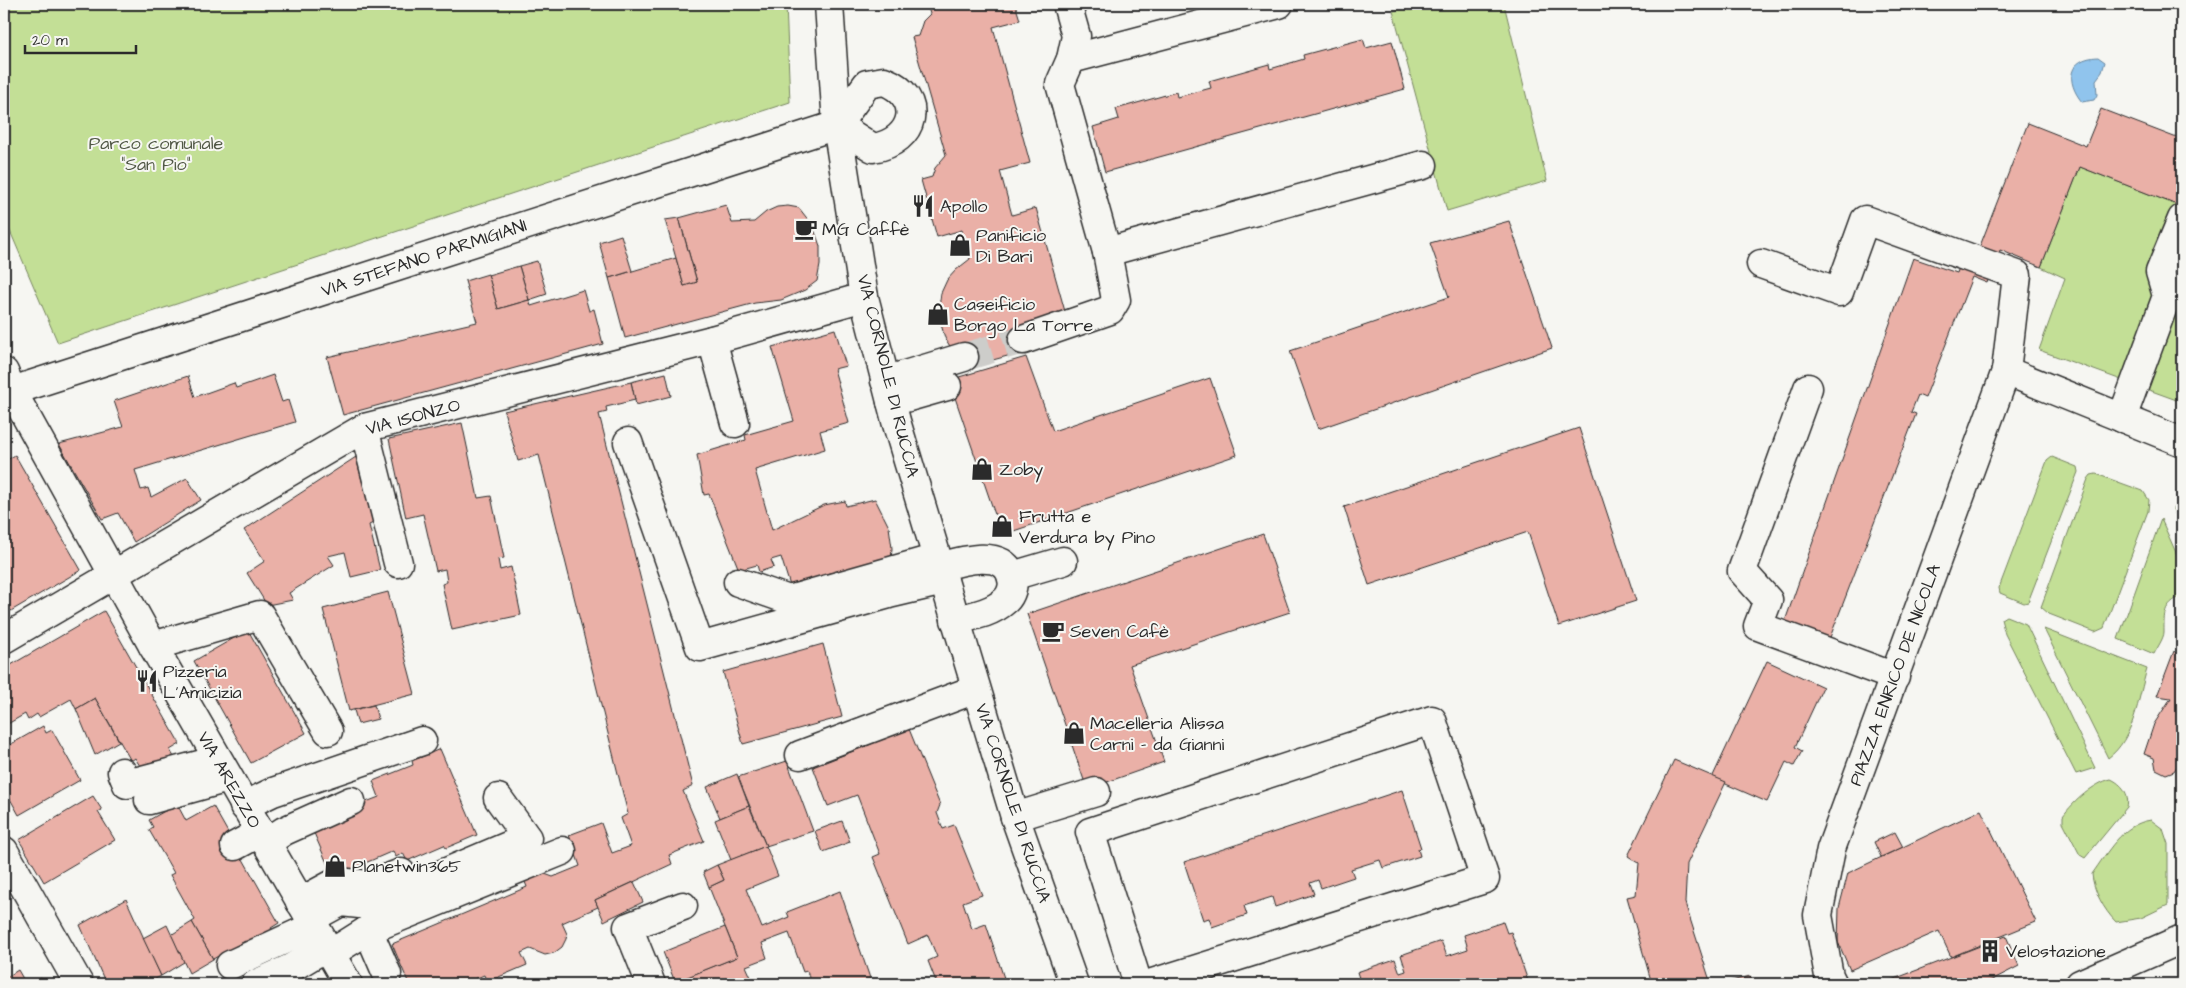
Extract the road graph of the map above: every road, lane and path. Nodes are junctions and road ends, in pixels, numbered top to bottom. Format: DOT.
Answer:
graph roads {
  1 [pos="830,4"];
  2 [pos="1067,4"];
  3 [pos="1279,4"];
  4 [pos="1071,59"];
  5 [pos="837,124"];
  6 [pos="1423,165"];
  7 [pos="2182,219"];
  8 [pos="1107,252"];
  9 [pos="1761,264"];
  10 [pos="864,297"];
  11 [pos="712,340"];
  12 [pos="1023,340"];
  13 [pos="964,357"];
  14 [pos="2006,371"];
  15 [pos="8,382"];
  16 [pos="947,386"];
  17 [pos="1808,388"];
  18 [pos="888,392"];
  19 [pos="2122,418"];
  20 [pos="735,423"];
  21 [pos="364,428"];
  22 [pos="628,442"];
  23 [pos="2182,442"];
  24 [pos="1064,561"];
  25 [pos="398,564"];
  26 [pos="941,569"];
  27 [pos="113,575"];
  28 [pos="1012,576"];
  29 [pos="738,582"];
  30 [pos="955,620"];
  31 [pos="4,639"];
  32 [pos="153,646"];
  33 [pos="1895,677"];
  34 [pos="976,689"];
  35 [pos="328,731"];
  36 [pos="422,741"];
  37 [pos="800,755"];
  38 [pos="223,769"];
  39 [pos="122,772"];
  40 [pos="1096,792"];
  41 [pos="498,798"];
  42 [pos="149,800"];
  43 [pos="351,801"];
  44 [pos="244,806"];
  45 [pos="1015,817"];
  46 [pos="262,838"];
  47 [pos="235,846"];
  48 [pos="4,851"];
  49 [pos="562,851"];
  50 [pos="429,861"];
  51 [pos="683,906"];
  52 [pos="316,930"];
  53 [pos="368,930"];
  54 [pos="2182,939"];
  55 [pos="230,965"];
  56 [pos="302,974"];
  57 [pos="387,974"];
  58 [pos="2089,982"];
  59 [pos="79,984"];
  60 [pos="256,984"];
  61 [pos="348,984"];
  62 [pos="651,984"];
  63 [pos="1074,984"];
  64 [pos="1138,984"];
  65 [pos="1149,984"];
  66 [pos="1833,984"];
  1 -- 5 [label="street, VIA CORNOLE DI RUCCIA"];
  2 -- 4 [label="street"];
  3 -- 4 [label="street"];
  4 -- 8 [label="street"];
  5 -- 5 [label="street"];
  5 -- 10 [label="street, VIA CORNOLE DI RUCCIA"];
  5 -- 15 [label="street, VIA STEFANO PARMIGIANI"];
  6 -- 8 [label="street"];
  7 -- 19 [label="street"];
  8 -- 12 [label="street"];
  9 -- 14 [label="street, PIAZZA ENRICO DE NICOLA"];
  10 -- 11 [label="street, VIA ISONZO"];
  10 -- 18 [label="street, VIA CORNOLE DI RUCCIA"];
  11 -- 20 [label="street"];
  11 -- 21 [label="street, VIA ISONZO"];
  13 -- 18 [label="street"];
  14 -- 19 [label="street"];
  14 -- 33 [label="street, PIAZZA ENRICO DE NICOLA"];
  15 -- 27 [label="street, VIA AREZZO"];
  16 -- 18 [label="street"];
  17 -- 33 [label="street"];
  18 -- 26 [label="street, VIA CORNOLE DI RUCCIA"];
  19 -- 23 [label="street"];
  21 -- 25 [label="street"];
  21 -- 27 [label="street, VIA ISONZO"];
  22 -- 26 [label="street"];
  24 -- 28 [label="street"];
  26 -- 28 [label="street"];
  26 -- 29 [label="street"];
  26 -- 30 [label="street, VIA CORNOLE DI RUCCIA"];
  27 -- 31 [label="street, VIA ISONZO"];
  27 -- 32 [label="street, VIA AREZZO"];
  28 -- 30 [label="street"];
  30 -- 34 [label="street, VIA CORNOLE DI RUCCIA"];
  32 -- 35 [label="street"];
  32 -- 38 [label="street, VIA AREZZO"];
  33 -- 66 [label="street, PIAZZA ENRICO DE NICOLA"];
  34 -- 37 [label="street"];
  34 -- 45 [label="street, VIA CORNOLE DI RUCCIA"];
  36 -- 44 [label="street"];
  38 -- 39 [label="street"];
  38 -- 42 [label="street"];
  38 -- 44 [label="street, VIA AREZZO"];
  40 -- 45 [label="street"];
  41 -- 52 [label="street"];
  43 -- 46 [label="street"];
  44 -- 46 [label="street, VIA AREZZO"];
  45 -- 63 [label="street, VIA CORNOLE DI RUCCIA"];
  46 -- 47 [label="street"];
  46 -- 52 [label="street, VIA AREZZO"];
  48 -- 59 [label="street"];
  49 -- 53 [label="street"];
  50 -- 52 [label="street"];
  51 -- 62 [label="street"];
  52 -- 53 [label="street"];
  52 -- 55 [label="street"];
  52 -- 56 [label="street"];
  52 -- 61 [label="street, VIA AREZZO"];
  53 -- 57 [label="street"];
  54 -- 58 [label="street"];
  56 -- 60 [label="street"];
  64 -- 65 [label="street"];
}
